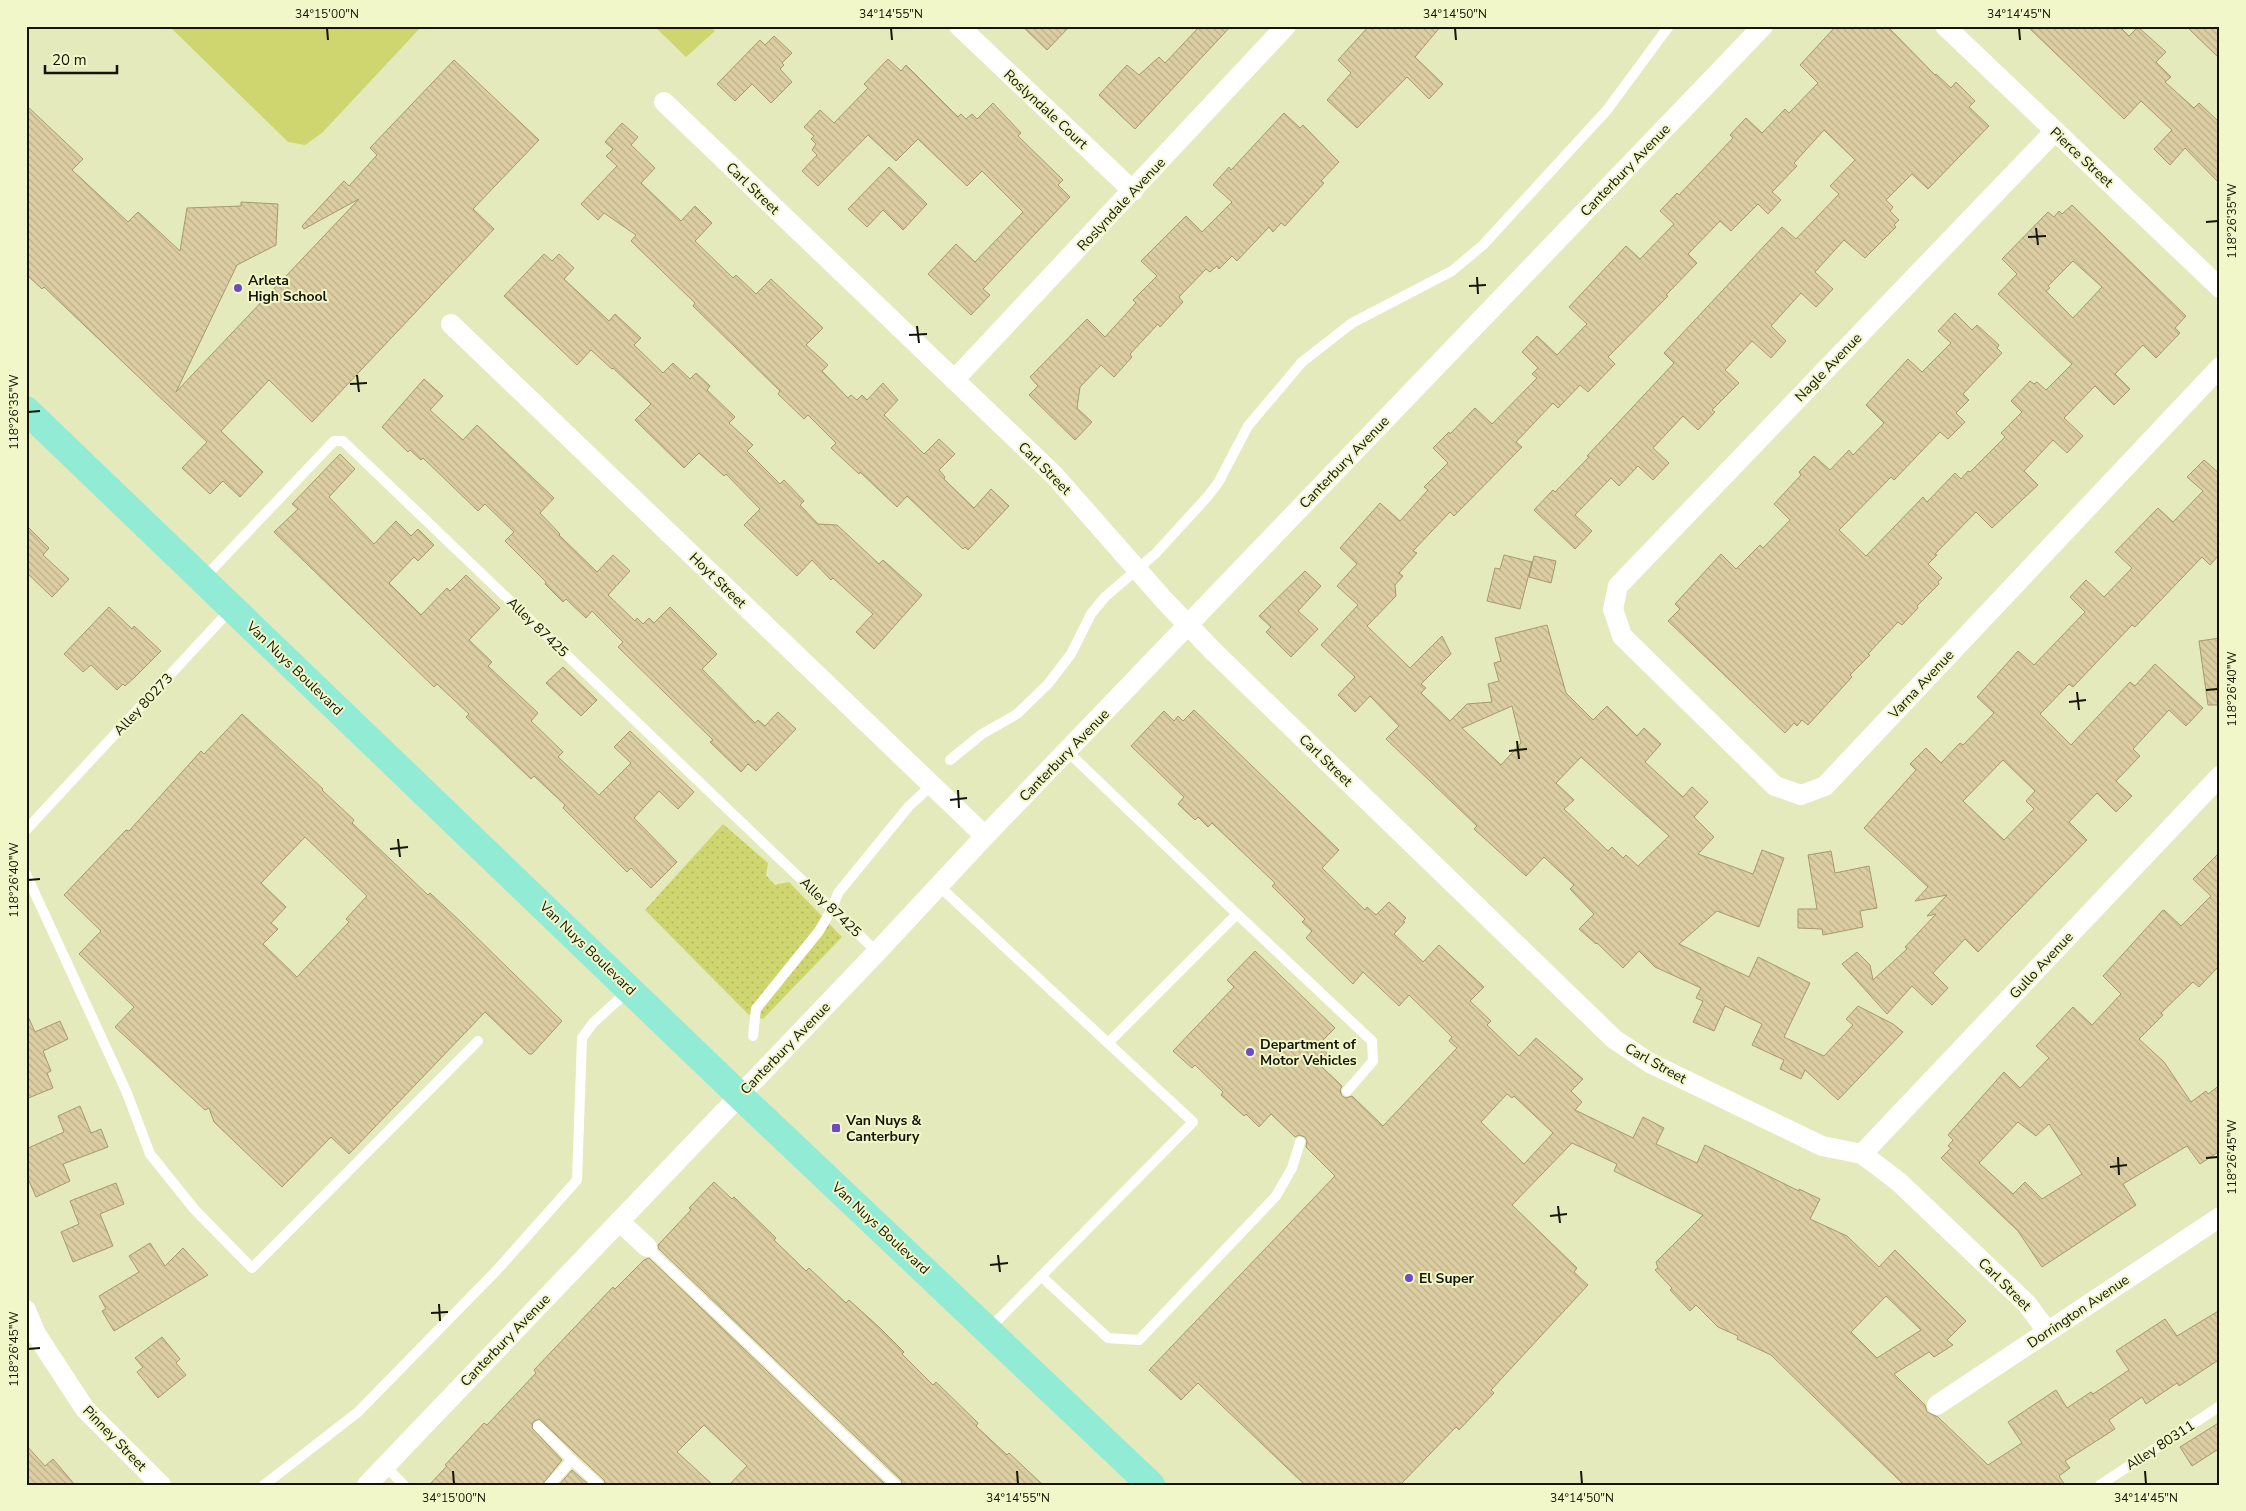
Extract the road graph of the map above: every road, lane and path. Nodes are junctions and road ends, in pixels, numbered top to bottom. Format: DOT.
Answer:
graph roads {
  1 [pos="959,26"];
  2 [pos="1286,26"];
  3 [pos="1669,26"];
  4 [pos="1763,26"];
  5 [pos="1944,26"];
  6 [pos="664,102"];
  7 [pos="2055,131"];
  8 [pos="1133,191"];
  9 [pos="2220,288"];
  10 [pos="451,324"];
  11 [pos="2220,367"];
  12 [pos="954,380"];
  13 [pos="26,410"];
  14 [pos="1137,569"];
  15 [pos="203,579"];
  16 [pos="232,607"];
  17 [pos="1613,610"];
  18 [pos="1188,625"];
  19 [pos="1068,752"];
  20 [pos="950,760"];
  21 [pos="2220,776"];
  22 [pos="932,785"];
  23 [pos="26,830"];
  24 [pos="985,836"];
  25 [pos="26,874"];
  26 [pos="939,886"];
  27 [pos="832,909"];
  28 [pos="1237,914"];
  29 [pos="877,952"];
  30 [pos="630,989"];
  31 [pos="753,1036"];
  32 [pos="478,1040"];
  33 [pos="1108,1043"];
  34 [pos="1348,1091"];
  35 [pos="739,1095"];
  36 [pos="1300,1142"];
  37 [pos="1862,1154"];
  38 [pos="2220,1217"];
  39 [pos="619,1221"];
  40 [pos="647,1247"];
  41 [pos="1041,1276"];
  42 [pos="26,1310"];
  43 [pos="988,1330"];
  44 [pos="2047,1331"];
  45 [pos="1937,1405"];
  46 [pos="2220,1406"];
  47 [pos="538,1426"];
  48 [pos="572,1460"];
  49 [pos="385,1466"];
  50 [pos="161,1485"];
  51 [pos="264,1485"];
  52 [pos="367,1485"];
  53 [pos="404,1485"];
  54 [pos="549,1485"];
  55 [pos="599,1485"];
  56 [pos="896,1485"];
  57 [pos="1150,1485"];
  58 [pos="2100,1485"];
  1 -- 8 [label="street, Roslyndale Court"];
  2 -- 8 [label="street, Roslyndale Avenue"];
  3 -- 14 [label="lane"];
  4 -- 18 [label="street, Canterbury Avenue"];
  5 -- 7 [label="street, Pierce Street"];
  6 -- 12 [label="street, Carl Street"];
  7 -- 9 [label="street, Pierce Street"];
  7 -- 17 [label="street, Nagle Avenue"];
  8 -- 12 [label="street, Roslyndale Avenue"];
  10 -- 22 [label="street, Hoyt Street"];
  11 -- 17 [label="street, Varna Avenue"];
  12 -- 14 [label="street, Carl Street"];
  13 -- 15 [label="main road, Van Nuys Boulevard"];
  14 -- 18 [label="street, Carl Street"];
  14 -- 20 [label="lane"];
  15 -- 16 [label="main road, Van Nuys Boulevard"];
  15 -- 27 [label="lane, Alley 87425"];
  16 -- 23 [label="lane, Alley 80273"];
  16 -- 30 [label="main road, Van Nuys Boulevard"];
  18 -- 19 [label="street, Canterbury Avenue"];
  18 -- 37 [label="street, Carl Street"];
  19 -- 24 [label="street, Canterbury Avenue"];
  19 -- 28 [label="lane"];
  21 -- 37 [label="street, Gullo Avenue"];
  22 -- 24 [label="street, Hoyt Street"];
  22 -- 27 [label="lane"];
  24 -- 26 [label="street, Canterbury Avenue"];
  25 -- 32 [label="lane"];
  26 -- 29 [label="street, Canterbury Avenue"];
  26 -- 33 [label="lane"];
  27 -- 29 [label="lane, Alley 87425"];
  27 -- 31 [label="lane"];
  28 -- 33 [label="lane"];
  28 -- 34 [label="lane"];
  29 -- 35 [label="street, Canterbury Avenue"];
  30 -- 35 [label="main road, Van Nuys Boulevard"];
  30 -- 51 [label="lane"];
  33 -- 41 [label="lane"];
  35 -- 39 [label="street, Canterbury Avenue"];
  35 -- 43 [label="main road, Van Nuys Boulevard"];
  36 -- 41 [label="lane"];
  37 -- 44 [label="street, Carl Street"];
  38 -- 44 [label="street, Dorrington Avenue"];
  39 -- 40 [label="street"];
  39 -- 49 [label="street, Canterbury Avenue"];
  40 -- 56 [label="lane"];
  41 -- 43 [label="lane"];
  42 -- 50 [label="street, Pinney Street"];
  43 -- 57 [label="main road, Van Nuys Boulevard"];
  44 -- 45 [label="street, Dorrington Avenue"];
  46 -- 58 [label="lane, Alley 80311"];
  47 -- 48 [label="lane"];
  48 -- 54 [label="lane"];
  48 -- 55 [label="lane"];
  49 -- 52 [label="street, Canterbury Avenue"];
  49 -- 53 [label="lane"];
}
